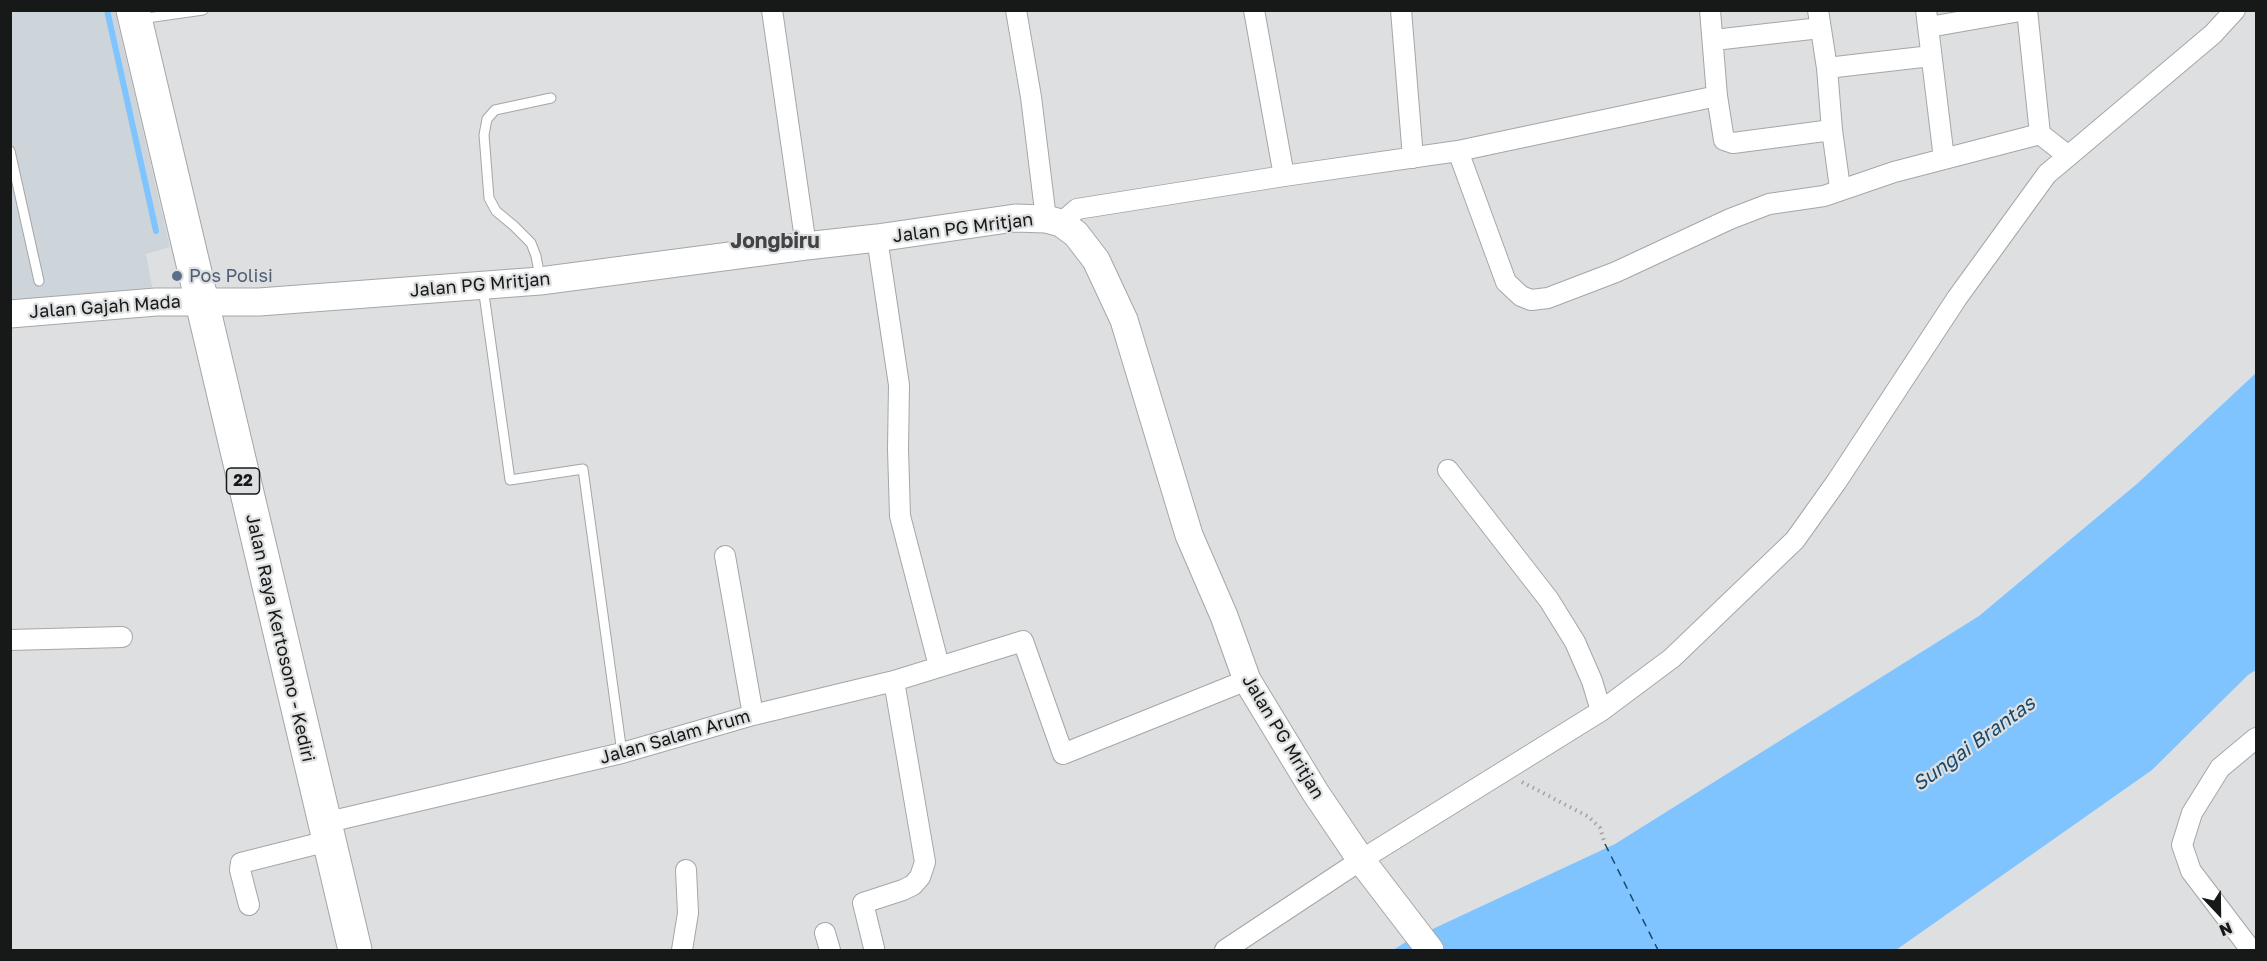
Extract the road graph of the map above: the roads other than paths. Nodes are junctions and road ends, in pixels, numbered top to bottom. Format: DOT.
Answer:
graph roads {
  1 [pos="203,10"];
  2 [pos="772,10"];
  3 [pos="1016,10"];
  4 [pos="1254,10"];
  5 [pos="1401,10"];
  6 [pos="1710,10"];
  7 [pos="2026,10"];
  8 [pos="2235,10"];
  9 [pos="134,15"];
  10 [pos="1819,19"];
  11 [pos="1927,19"];
  12 [pos="1714,40"];
  13 [pos="1931,56"];
  14 [pos="1827,68"];
  15 [pos="1717,96"];
  16 [pos="551,98"];
  17 [pos="1832,130"];
  18 [pos="2040,134"];
  19 [pos="10,151"];
  20 [pos="1458,151"];
  21 [pos="2067,155"];
  22 [pos="1413,158"];
  23 [pos="1944,159"];
  24 [pos="1284,176"];
  25 [pos="1840,188"];
  26 [pos="1054,221"];
  27 [pos="877,238"];
  28 [pos="806,246"];
  29 [pos="39,281"];
  30 [pos="540,281"];
  31 [pos="483,285"];
  32 [pos="200,301"];
  33 [pos="10,314"];
  34 [pos="1448,470"];
  35 [pos="725,556"];
  36 [pos="122,637"];
  37 [pos="10,640"];
  38 [pos="939,666"];
  39 [pos="1247,680"];
  40 [pos="894,681"];
  41 [pos="1601,711"];
  42 [pos="753,715"];
  43 [pos="2256,738"];
  44 [pos="622,753"];
  45 [pos="326,832"];
  46 [pos="1361,861"];
  47 [pos="686,870"];
  48 [pos="249,905"];
  49 [pos="874,948"];
  50 [pos="355,951"];
  51 [pos="682,951"];
  52 [pos="1225,951"];
  53 [pos="1430,951"];
  54 [pos="2251,951"];
  1 -- 9 [label="lane"];
  2 -- 28 [label="street"];
  3 -- 26 [label="street"];
  4 -- 24 [label="street"];
  5 -- 22 [label="street"];
  6 -- 12 [label="street"];
  7 -- 11 [label="street"];
  7 -- 18 [label="street"];
  8 -- 21 [label="street"];
  9 -- 32 [label="highway, Jalan Raya Kertosono - Kediri / 22"];
  10 -- 12 [label="street"];
  10 -- 14 [label="street"];
  11 -- 13 [label="street"];
  12 -- 15 [label="street"];
  13 -- 14 [label="street"];
  13 -- 23 [label="street"];
  14 -- 17 [label="street"];
  15 -- 17 [label="street"];
  15 -- 20 [label="street"];
  16 -- 30 [label="lane"];
  17 -- 25 [label="street"];
  18 -- 21 [label="street"];
  18 -- 23 [label="street"];
  19 -- 29 [label="lane"];
  20 -- 22 [label="street"];
  20 -- 25 [label="street"];
  21 -- 41 [label="street"];
  22 -- 24 [label="street"];
  23 -- 25 [label="street"];
  24 -- 26 [label="street"];
  26 -- 27 [label="main road, Jalan PG Mritjan"];
  26 -- 39 [label="main road, Jalan PG Mritjan"];
  27 -- 28 [label="main road, Jalan PG Mritjan"];
  27 -- 38 [label="street"];
  28 -- 30 [label="main road, Jalan PG Mritjan"];
  30 -- 31 [label="main road, Jalan PG Mritjan"];
  31 -- 32 [label="main road, Jalan PG Mritjan"];
  31 -- 44 [label="lane"];
  32 -- 33 [label="main road, Jalan Gajah Mada"];
  32 -- 45 [label="highway, Jalan Raya Kertosono - Kediri / 22"];
  34 -- 41 [label="street"];
  35 -- 42 [label="street"];
  36 -- 37 [label="street"];
  38 -- 39 [label="street, Jalan Salam Arum"];
  38 -- 40 [label="street, Jalan Salam Arum"];
  39 -- 46 [label="main road, Jalan PG Mritjan"];
  40 -- 42 [label="street, Jalan Salam Arum"];
  40 -- 49 [label="street"];
  41 -- 46 [label="street"];
  42 -- 44 [label="street, Jalan Salam Arum"];
  43 -- 54 [label="street"];
  44 -- 45 [label="street, Jalan Salam Arum"];
  45 -- 48 [label="street, Jalan Salam Arum"];
  45 -- 50 [label="highway, Jalan Raya Kertosono - Kediri / 22"];
  46 -- 52 [label="street"];
  46 -- 53 [label="main road, Jalan PG Mritjan"];
  47 -- 51 [label="street"];
}
